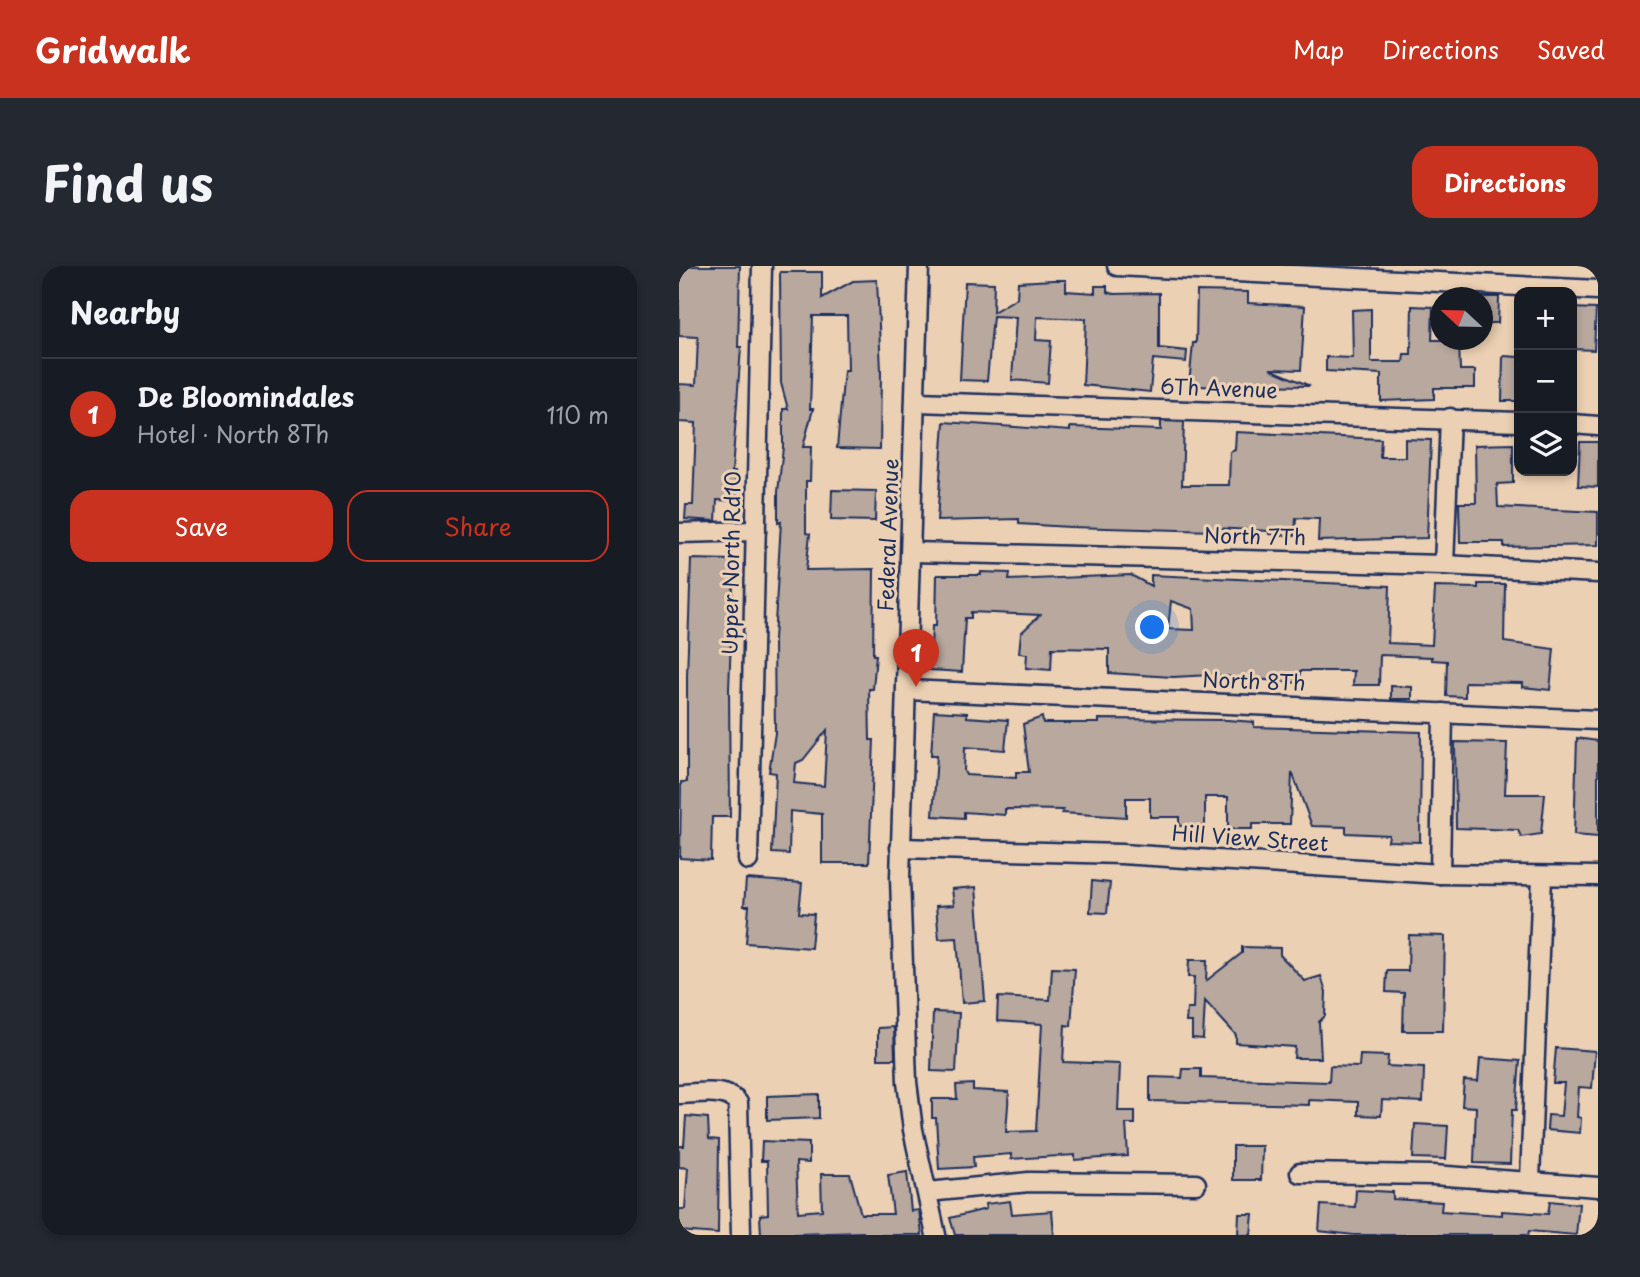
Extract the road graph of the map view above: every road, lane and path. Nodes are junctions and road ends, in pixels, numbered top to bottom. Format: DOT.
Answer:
graph roads {
  1 [pos="762,266"];
  2 [pos="919,266"];
  3 [pos="1117,266"];
  4 [pos="1451,275"];
  5 [pos="1598,290"];
  6 [pos="917,402"];
  7 [pos="1450,418"];
  8 [pos="1514,422"];
  9 [pos="1577,424"];
  10 [pos="1598,426"];
  11 [pos="756,531"];
  12 [pos="679,533"];
  13 [pos="912,552"];
  14 [pos="1444,565"];
  15 [pos="1598,573"];
  16 [pos="907,690"];
  17 [pos="1443,713"];
  18 [pos="1598,720"];
  19 [pos="900,848"];
  20 [pos="748,860"];
  21 [pos="1440,874"];
  22 [pos="1598,876"];
  23 [pos="1542,877"];
  24 [pos="679,1094"];
  25 [pos="1300,1172"];
  26 [pos="1530,1180"];
  27 [pos="1196,1184"];
  28 [pos="1598,1188"];
  29 [pos="928,1192"];
  30 [pos="741,1235"];
  31 [pos="936,1235"];
  1 -- 11 [label="street, Upper North Rd10"];
  2 -- 6 [label="street, Federal Avenue"];
  3 -- 4 [label="street"];
  4 -- 5 [label="street"];
  6 -- 7 [label="street, 6Th Avenue"];
  6 -- 13 [label="street, Federal Avenue"];
  7 -- 8 [label="street, 6Th Avenue"];
  7 -- 14 [label="street"];
  9 -- 10 [label="street"];
  11 -- 12 [label="street"];
  11 -- 20 [label="street, Upper North Rd10"];
  13 -- 14 [label="street, North 7Th"];
  13 -- 16 [label="street, Federal Avenue"];
  14 -- 15 [label="street, North 7Th"];
  16 -- 17 [label="street, North 8Th"];
  16 -- 19 [label="street, Federal Avenue"];
  17 -- 18 [label="street, North 8Th"];
  17 -- 21 [label="street"];
  19 -- 21 [label="street, Hill View Street"];
  19 -- 29 [label="street, Federal Avenue"];
  21 -- 23 [label="street, Hill View Street"];
  22 -- 23 [label="street, Hill View Street"];
  23 -- 26 [label="street"];
  24 -- 30 [label="street"];
  25 -- 26 [label="street"];
  26 -- 28 [label="street"];
  27 -- 29 [label="street"];
  29 -- 31 [label="street, Federal Avenue"];
}
